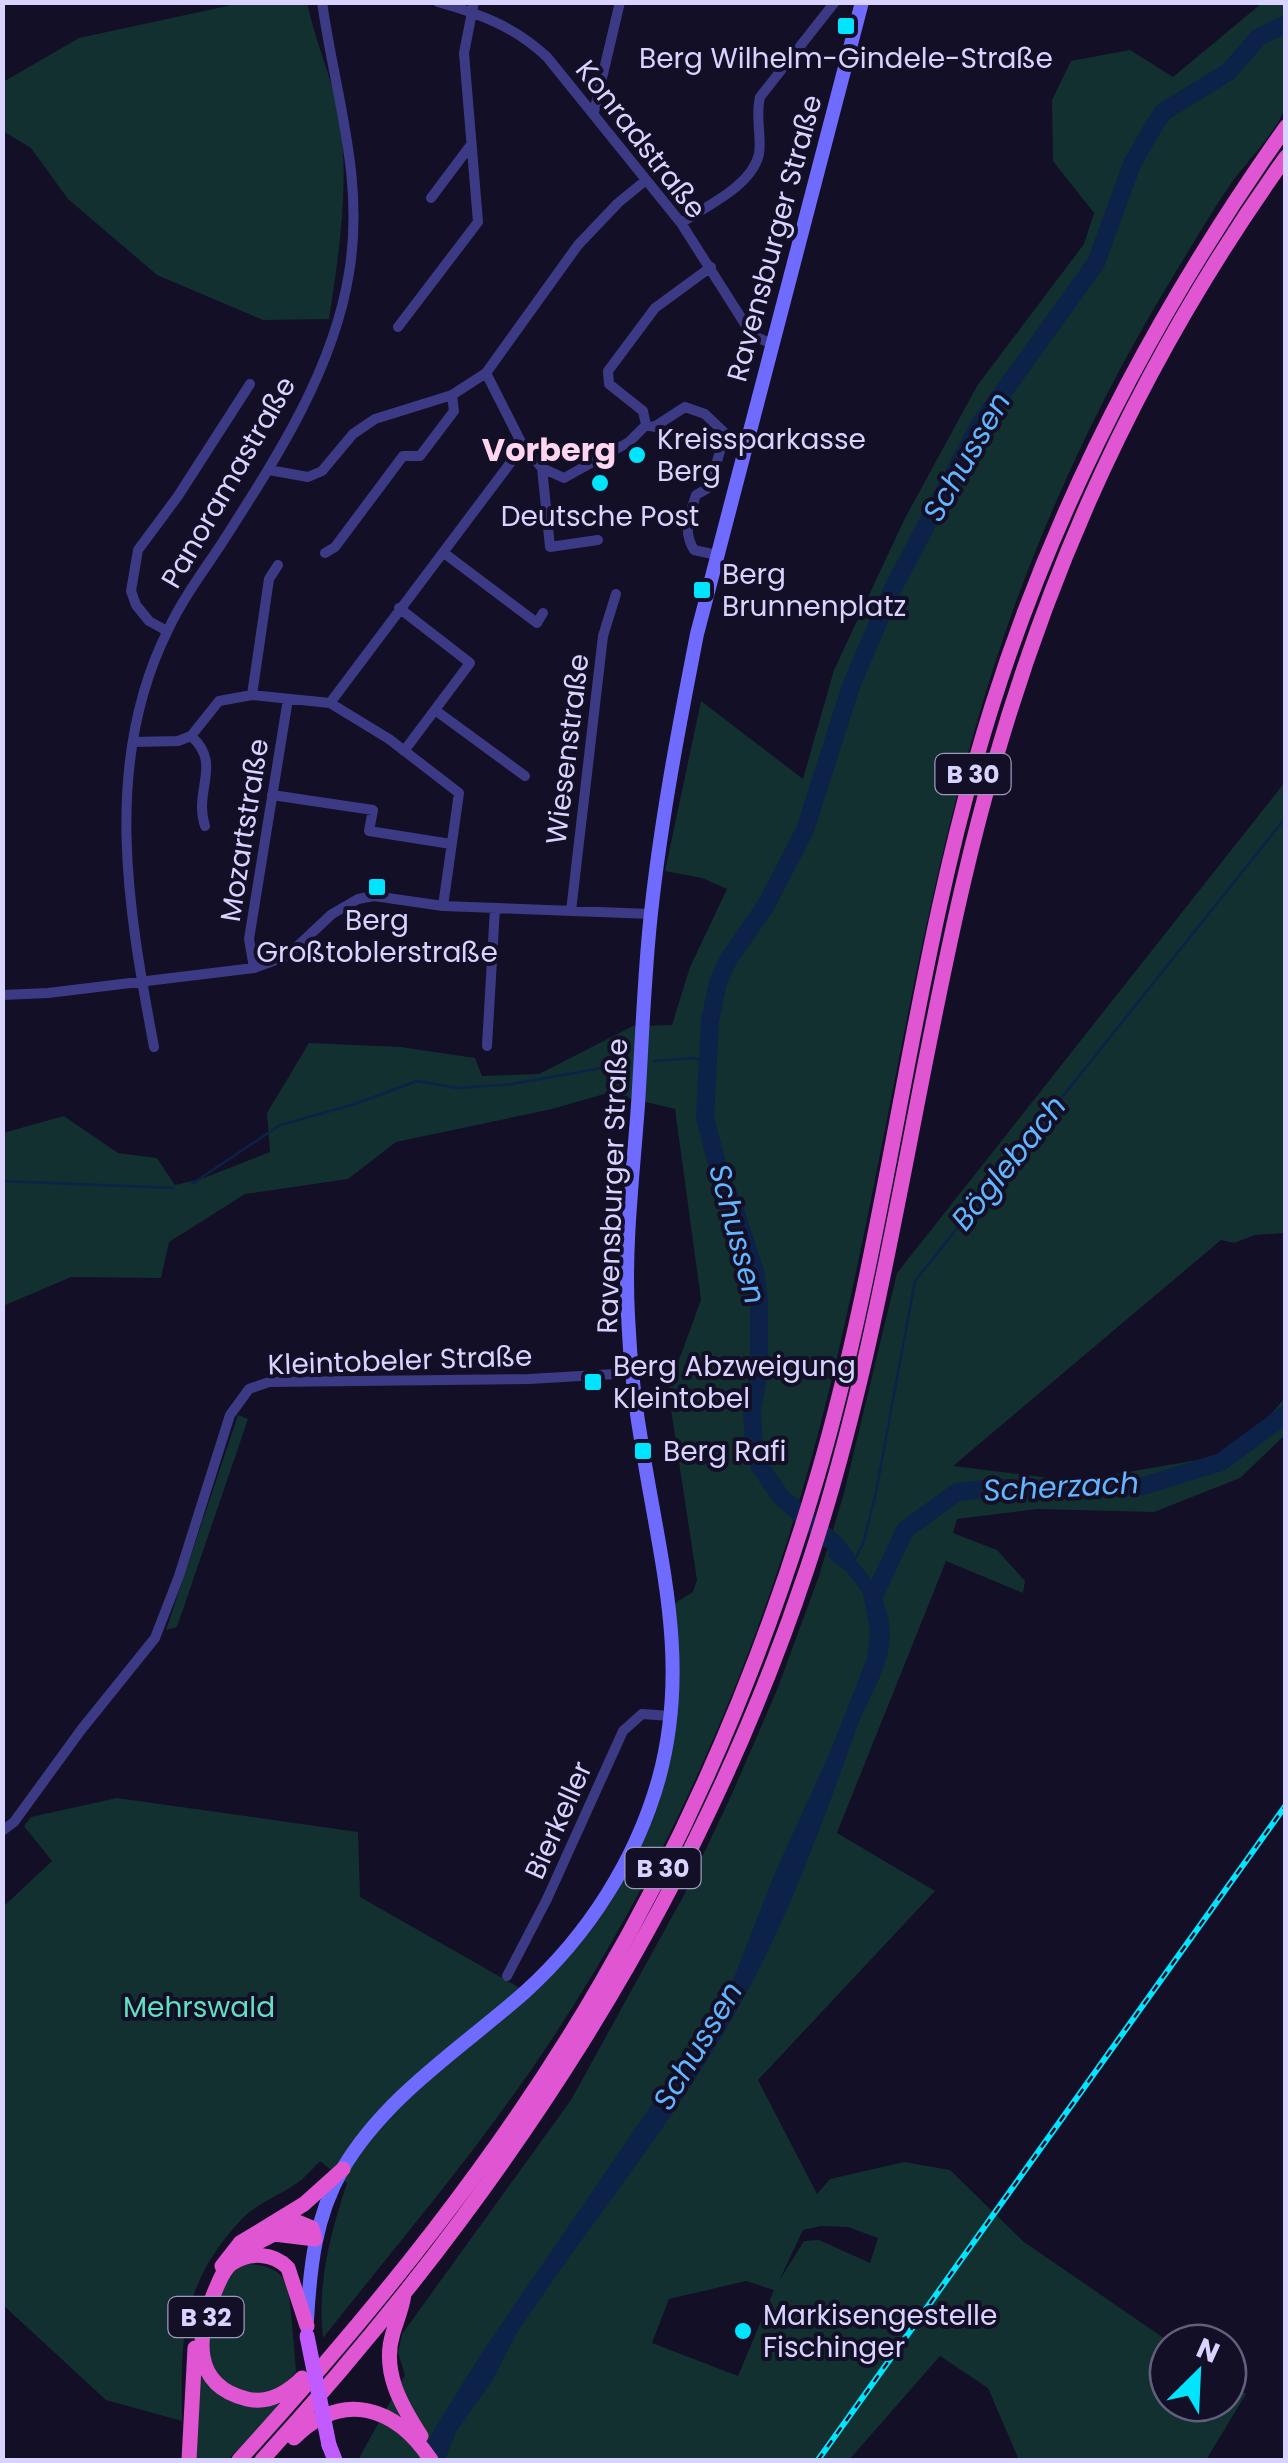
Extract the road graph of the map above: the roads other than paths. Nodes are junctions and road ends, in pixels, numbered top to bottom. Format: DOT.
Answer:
graph roads {
  1 [pos="322,2"];
  2 [pos="438,2"];
  3 [pos="620,2"];
  4 [pos="835,2"];
  5 [pos="862,2"];
  6 [pos="473,7"];
  7 [pos="594,112"];
  8 [pos="1286,127"];
  9 [pos="470,146"];
  10 [pos="1286,157"];
  11 [pos="646,180"];
  12 [pos="431,198"];
  13 [pos="681,223"];
  14 [pos="711,267"];
  15 [pos="398,327"];
  16 [pos="772,344"];
  17 [pos="486,373"];
  18 [pos="250,384"];
  19 [pos="452,395"];
  20 [pos="646,424"];
  21 [pos="523,446"];
  22 [pos="542,468"];
  23 [pos="268,470"];
  24 [pos="598,540"];
  25 [pos="326,553"];
  26 [pos="444,553"];
  27 [pos="716,555"];
  28 [pos="278,565"];
  29 [pos="616,594"];
  30 [pos="399,608"];
  31 [pos="543,613"];
  32 [pos="167,631"];
  33 [pos="252,694"];
  34 [pos="288,698"];
  35 [pos="330,703"];
  36 [pos="435,710"];
  37 [pos="191,736"];
  38 [pos="133,742"];
  39 [pos="404,751"];
  40 [pos="525,776"];
  41 [pos="272,795"];
  42 [pos="205,826"];
  43 [pos="452,844"];
  44 [pos="443,906"];
  45 [pos="495,908"];
  46 [pos="571,911"];
  47 [pos="651,914"];
  48 [pos="254,968"];
  49 [pos="142,982"];
  50 [pos="2,995"];
  51 [pos="487,1046"];
  52 [pos="154,1047"];
  53 [pos="632,1373"];
  54 [pos="824,1482"];
  55 [pos="672,1716"];
  56 [pos="2,1831"];
  57 [pos="507,1976"];
  58 [pos="343,2170"];
  59 [pos="262,2228"];
  60 [pos="314,2239"];
  61 [pos="230,2264"];
  62 [pos="404,2292"];
  63 [pos="307,2331"];
  64 [pos="331,2357"];
  65 [pos="190,2460"];
  66 [pos="239,2460"];
  67 [pos="264,2460"];
  68 [pos="335,2460"];
  69 [pos="434,2460"];
  1 -- 23 [label="street, Panoramastraße"];
  2 -- 6 [label="street, Konradstraße"];
  3 -- 7 [label="street"];
  4 -- 13 [label="street"];
  5 -- 16 [label="main road, Ravensburger Straße"];
  6 -- 7 [label="street, Konradstraße"];
  6 -- 9 [label="street"];
  7 -- 11 [label="street, Konradstraße"];
  8 -- 54 [label="highway, B 30"];
  9 -- 12 [label="street"];
  9 -- 15 [label="street"];
  10 -- 54 [label="highway, B 30"];
  11 -- 13 [label="street, Konradstraße"];
  11 -- 17 [label="street"];
  13 -- 14 [label="street, Konradstraße"];
  14 -- 16 [label="street, Konradstraße"];
  14 -- 20 [label="street"];
  16 -- 27 [label="main road, Ravensburger Straße"];
  17 -- 19 [label="street"];
  17 -- 21 [label="street"];
  18 -- 32 [label="street"];
  19 -- 23 [label="street"];
  19 -- 25 [label="street"];
  20 -- 22 [label="street"];
  20 -- 27 [label="street"];
  21 -- 22 [label="street"];
  21 -- 26 [label="street"];
  22 -- 24 [label="street"];
  23 -- 32 [label="street, Panoramastraße"];
  26 -- 30 [label="street"];
  26 -- 31 [label="street"];
  27 -- 47 [label="main road, Ravensburger Straße"];
  28 -- 33 [label="street"];
  29 -- 46 [label="street, Wiesenstraße"];
  30 -- 35 [label="street"];
  30 -- 36 [label="street"];
  32 -- 38 [label="street, Panoramastraße"];
  33 -- 34 [label="street"];
  33 -- 37 [label="street"];
  34 -- 35 [label="street"];
  34 -- 41 [label="street, Mozartstraße"];
  35 -- 39 [label="street"];
  36 -- 39 [label="street"];
  36 -- 40 [label="street"];
  37 -- 38 [label="street"];
  37 -- 42 [label="street"];
  38 -- 49 [label="street, Panoramastraße"];
  39 -- 43 [label="street"];
  41 -- 43 [label="street"];
  41 -- 48 [label="street, Mozartstraße"];
  43 -- 44 [label="street"];
  44 -- 45 [label="street"];
  44 -- 48 [label="street"];
  45 -- 46 [label="street"];
  45 -- 51 [label="street"];
  46 -- 47 [label="street"];
  47 -- 53 [label="main road, Ravensburger Straße"];
  48 -- 49 [label="street"];
  49 -- 50 [label="street"];
  49 -- 52 [label="street, Panoramastraße"];
  53 -- 55 [label="main road, Ravensburger Straße"];
  53 -- 56 [label="street, Kleintobeler Straße"];
  54 -- 62 [label="highway, B 30"];
  54 -- 64 [label="highway, B 30"];
  55 -- 57 [label="street, Bierkeller"];
  55 -- 58 [label="main road, Ravensburger Straße"];
  58 -- 59 [label="highway"];
  58 -- 60 [label="main road, Ravensburger Straße"];
  59 -- 60 [label="highway"];
  59 -- 65 [label="highway"];
  60 -- 61 [label="highway"];
  60 -- 63 [label="main road, Ravensburger Straße"];
  61 -- 63 [label="highway, B 32"];
  61 -- 64 [label="highway, B 32"];
  62 -- 67 [label="highway, B 30"];
  62 -- 69 [label="highway, B 30"];
  63 -- 68 [label="main road, B 32, bridge"];
  64 -- 66 [label="highway, B 30"];
  67 -- 69 [label="highway"];
}
